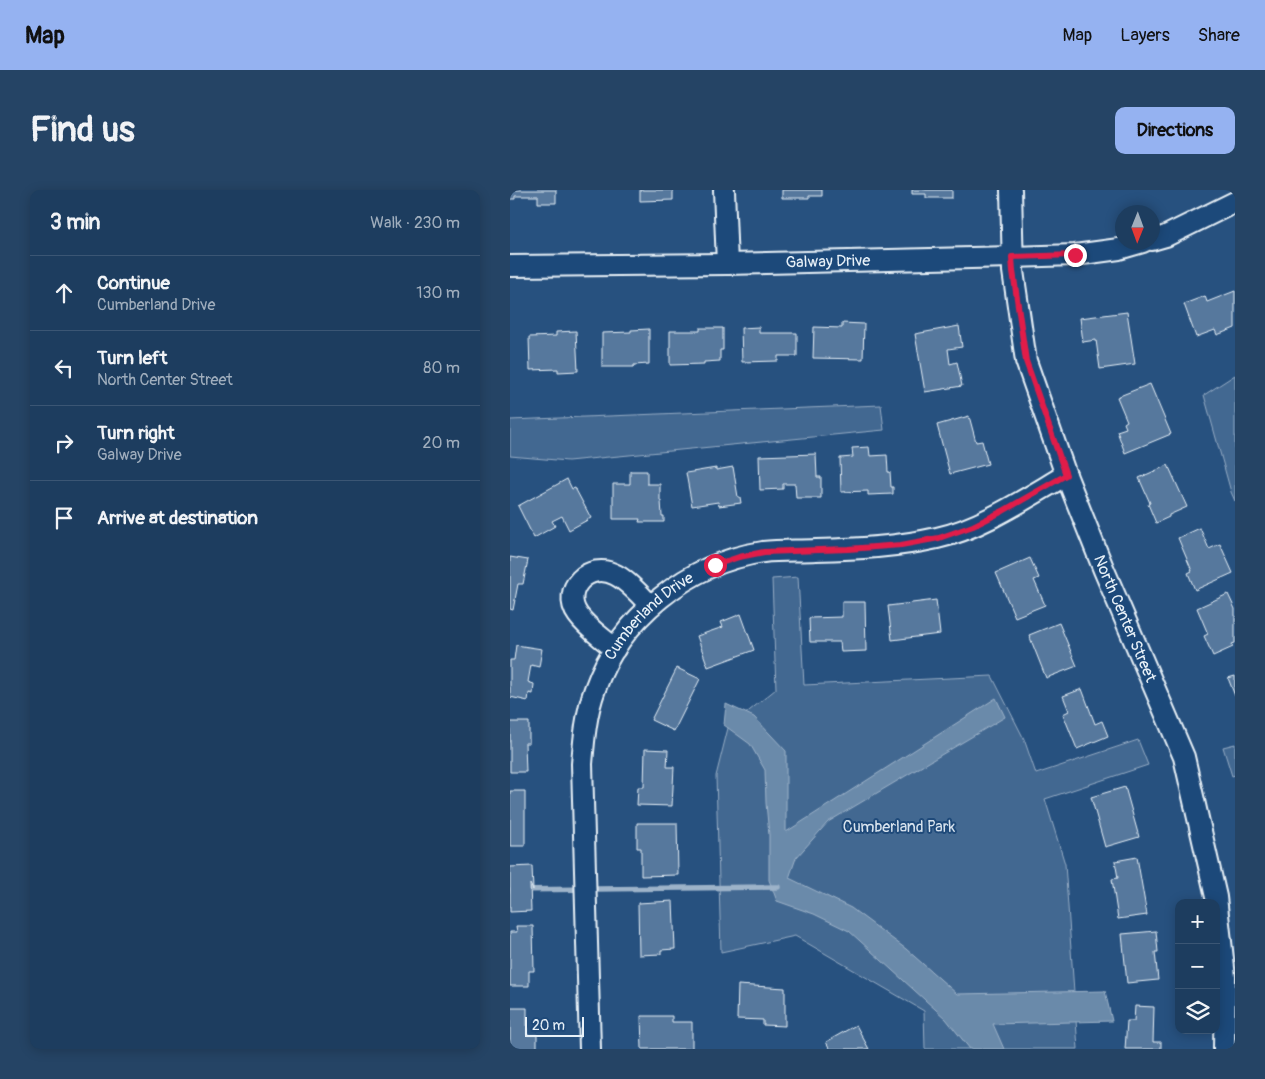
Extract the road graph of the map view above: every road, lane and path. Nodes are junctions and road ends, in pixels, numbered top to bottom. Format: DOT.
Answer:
graph roads {
  1 [pos="724,190"];
  2 [pos="1011,190"];
  3 [pos="1235,202"];
  4 [pos="1160,238"];
  5 [pos="1115,250"];
  6 [pos="1012,257"];
  7 [pos="727,264"];
  8 [pos="510,266"];
  9 [pos="1066,475"];
  10 [pos="650,606"];
  11 [pos="615,649"];
  12 [pos="590,1049"];
  13 [pos="1224,1049"];
  1 -- 7 [label="street"];
  2 -- 6 [label="street, North Center Street"];
  3 -- 4 [label="street"];
  5 -- 6 [label="street, Galway Drive"];
  6 -- 7 [label="street, Galway Drive"];
  6 -- 9 [label="street, North Center Street"];
  7 -- 8 [label="street, Galway Drive"];
  9 -- 10 [label="street, Cumberland Drive"];
  9 -- 13 [label="street, North Center Street"];
  10 -- 11 [label="street, Cumberland Drive"];
  10 -- 11 [label="street"];
  11 -- 12 [label="street, Cumberland Drive"];
}
